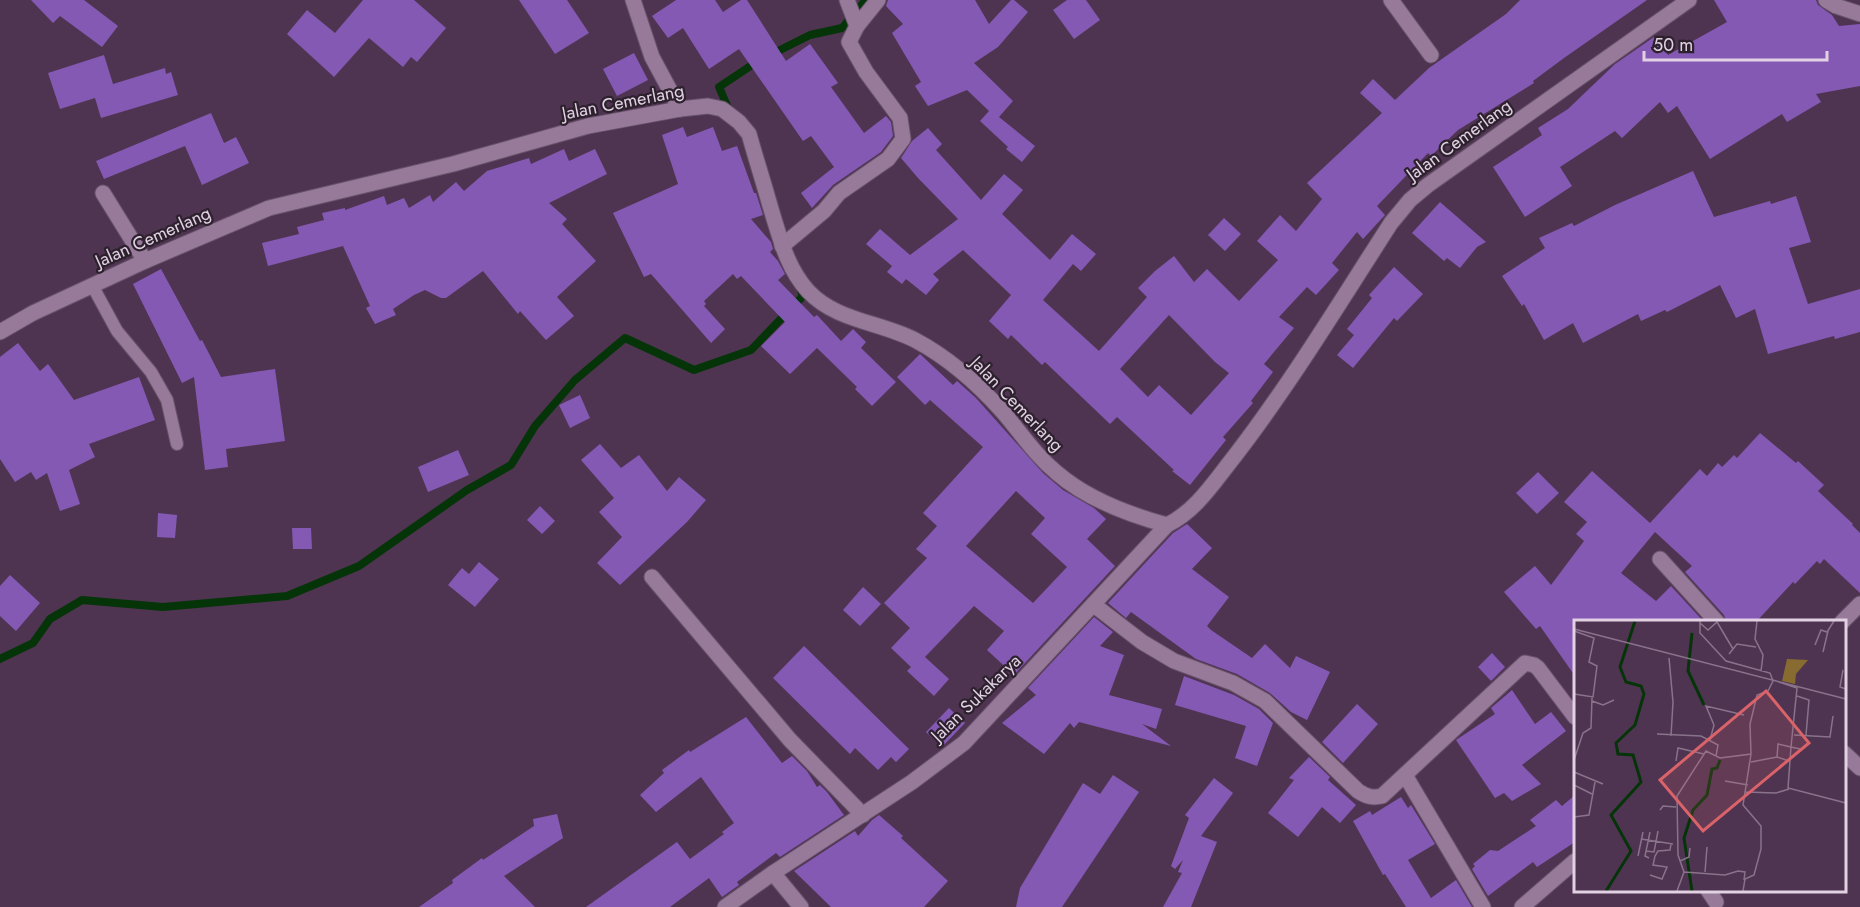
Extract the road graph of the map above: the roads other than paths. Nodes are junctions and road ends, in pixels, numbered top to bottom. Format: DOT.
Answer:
graph roads {
  1 [pos="633,0"];
  2 [pos="847,0"];
  3 [pos="878,0"];
  4 [pos="1391,0"];
  5 [pos="1689,0"];
  6 [pos="1826,0"];
  7 [pos="1860,14"];
  8 [pos="857,26"];
  9 [pos="1431,55"];
  10 [pos="680,109"];
  11 [pos="103,193"];
  12 [pos="782,246"];
  13 [pos="145,261"];
  14 [pos="92,285"];
  15 [pos="0,332"];
  16 [pos="177,444"];
  17 [pos="1167,525"];
  18 [pos="1660,559"];
  19 [pos="652,577"];
  20 [pos="1860,604"];
  21 [pos="1094,605"];
  22 [pos="1715,620"];
  23 [pos="1844,620"];
  24 [pos="1574,716"];
  25 [pos="1845,754"];
  26 [pos="1860,768"];
  27 [pos="1405,775"];
  28 [pos="863,815"];
  29 [pos="1574,862"];
  30 [pos="772,873"];
  31 [pos="725,907"];
  32 [pos="801,907"];
  33 [pos="1483,907"];
  34 [pos="1522,907"];
  1 -- 10 [label="street"];
  2 -- 8 [label="street"];
  3 -- 8 [label="street"];
  4 -- 9 [label="street"];
  5 -- 17 [label="street, Jalan Cemerlang"];
  6 -- 7 [label="street"];
  8 -- 12 [label="street"];
  10 -- 12 [label="street, Jalan Cemerlang"];
  10 -- 13 [label="street, Jalan Cemerlang"];
  11 -- 13 [label="street"];
  12 -- 17 [label="street, Jalan Cemerlang"];
  13 -- 14 [label="street, Jalan Cemerlang"];
  14 -- 15 [label="street, Jalan Cemerlang"];
  14 -- 16 [label="lane"];
  17 -- 21 [label="street, Jalan Sukakarya"];
  18 -- 22 [label="street"];
  19 -- 28 [label="street"];
  20 -- 23 [label="street"];
  21 -- 27 [label="street"];
  21 -- 28 [label="street, Jalan Sukakarya"];
  24 -- 27 [label="street"];
  25 -- 26 [label="street"];
  27 -- 33 [label="street"];
  28 -- 30 [label="street, Jalan Sukakarya"];
  29 -- 34 [label="street"];
  30 -- 31 [label="street, Jalan Sukakarya"];
  30 -- 32 [label="street"];
}
